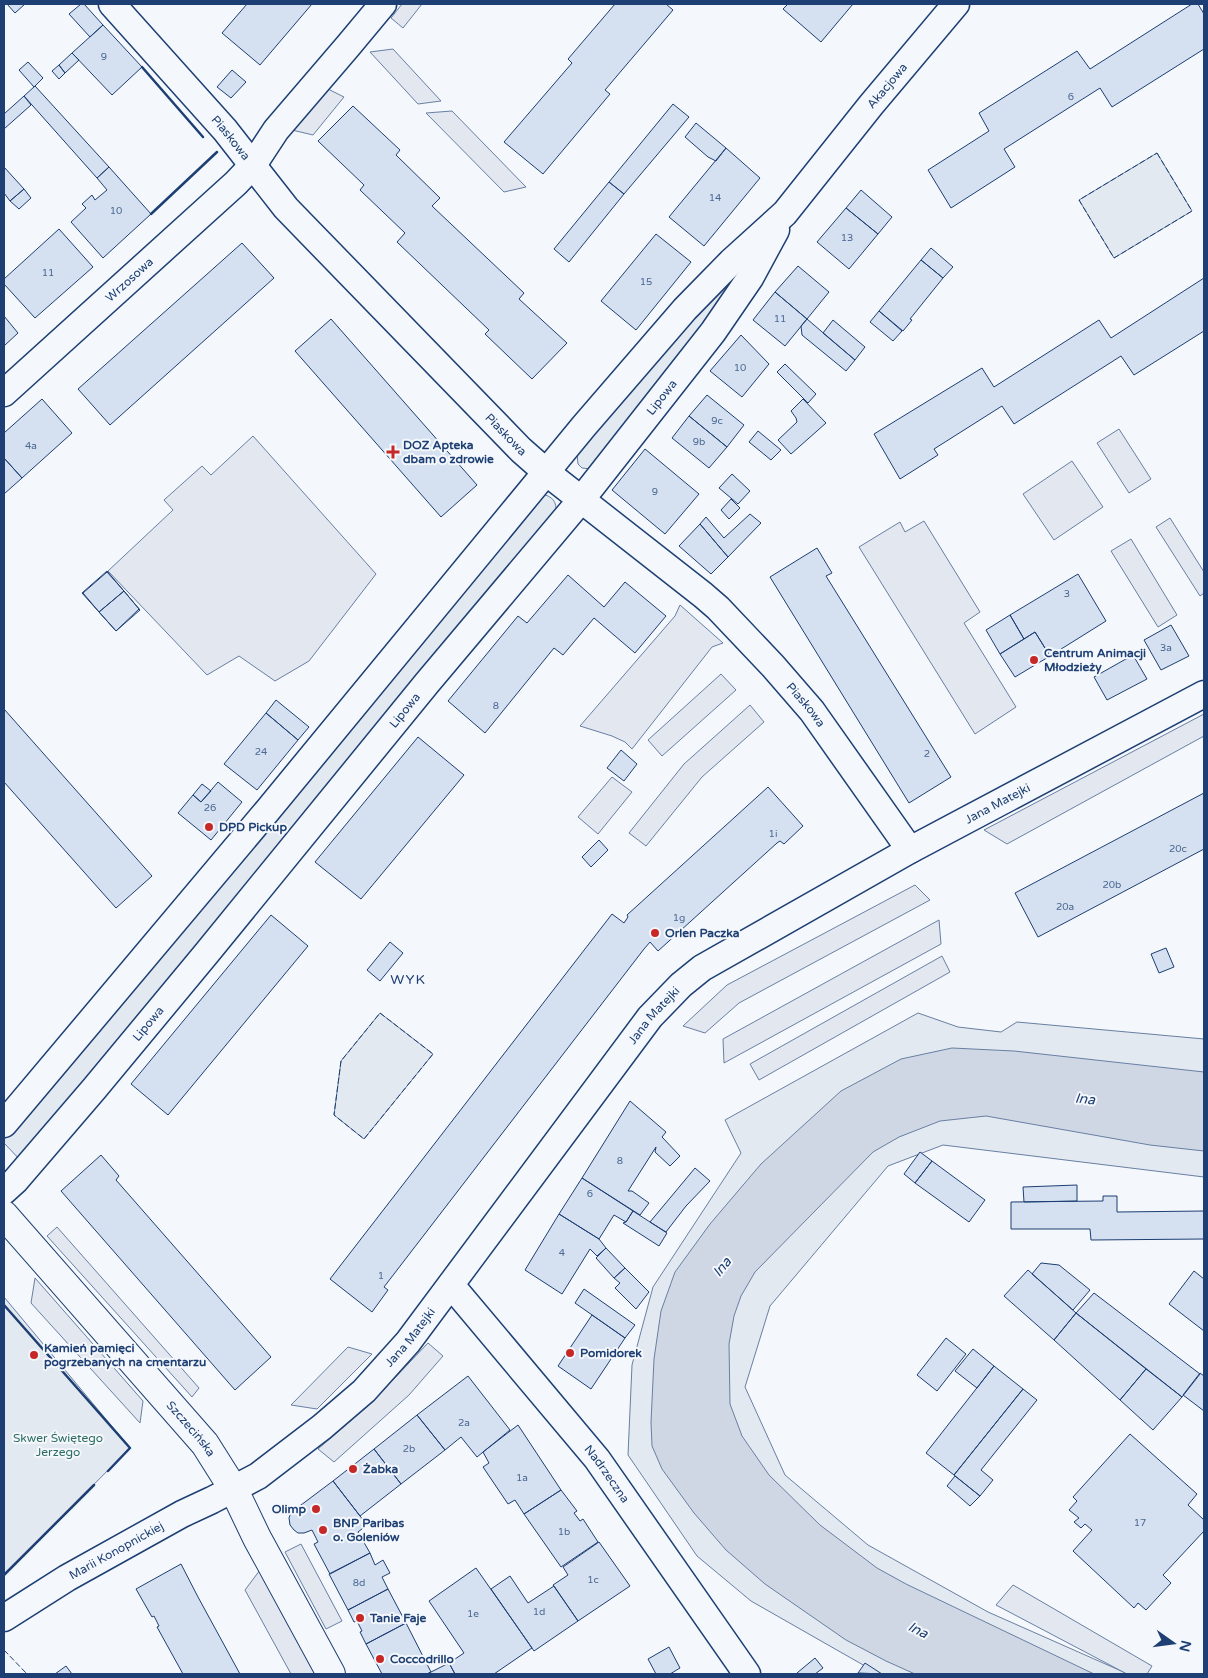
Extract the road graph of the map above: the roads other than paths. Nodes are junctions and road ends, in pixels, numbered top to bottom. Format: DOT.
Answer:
graph roads {
  1 [pos="112,4"];
  2 [pos="383,4"];
  3 [pos="956,4"];
  4 [pos="253,165"];
  5 [pos="819,170"];
  6 [pos="785,213"];
  7 [pos="4,393"];
  8 [pos="546,472"];
  9 [pos="581,500"];
  10 [pos="1204,694"];
  11 [pos="910,850"];
  12 [pos="4,1124"];
  13 [pos="4,1191"];
  14 [pos="4,1215"];
  15 [pos="451,1285"];
  16 [pos="234,1490"];
  17 [pos="4,1618"];
  18 [pos="331,1674"];
  19 [pos="747,1674"];
  1 -- 4 [label="street, Piaskowa"];
  2 -- 4 [label="street, Wrzosowa"];
  3 -- 5 [label="street, Akacjowa"];
  4 -- 7 [label="street, Wrzosowa"];
  4 -- 8 [label="street, Piaskowa"];
  5 -- 6 [label="street, Lipowa"];
  6 -- 8 [label="street, Lipowa"];
  6 -- 9 [label="street, Lipowa"];
  8 -- 9 [label="street, Piaskowa"];
  8 -- 12 [label="street, Lipowa"];
  9 -- 11 [label="street, Piaskowa"];
  9 -- 13 [label="street, Lipowa"];
  10 -- 11 [label="street, Jana Matejki"];
  11 -- 15 [label="street, Jana Matejki"];
  14 -- 16 [label="street, Szczecińska"];
  15 -- 16 [label="street, Jana Matejki"];
  15 -- 19 [label="street, Nadrzeczna"];
  16 -- 17 [label="street, Marii Konopnickiej"];
  16 -- 18 [label="street, Szczecińska"];
}
